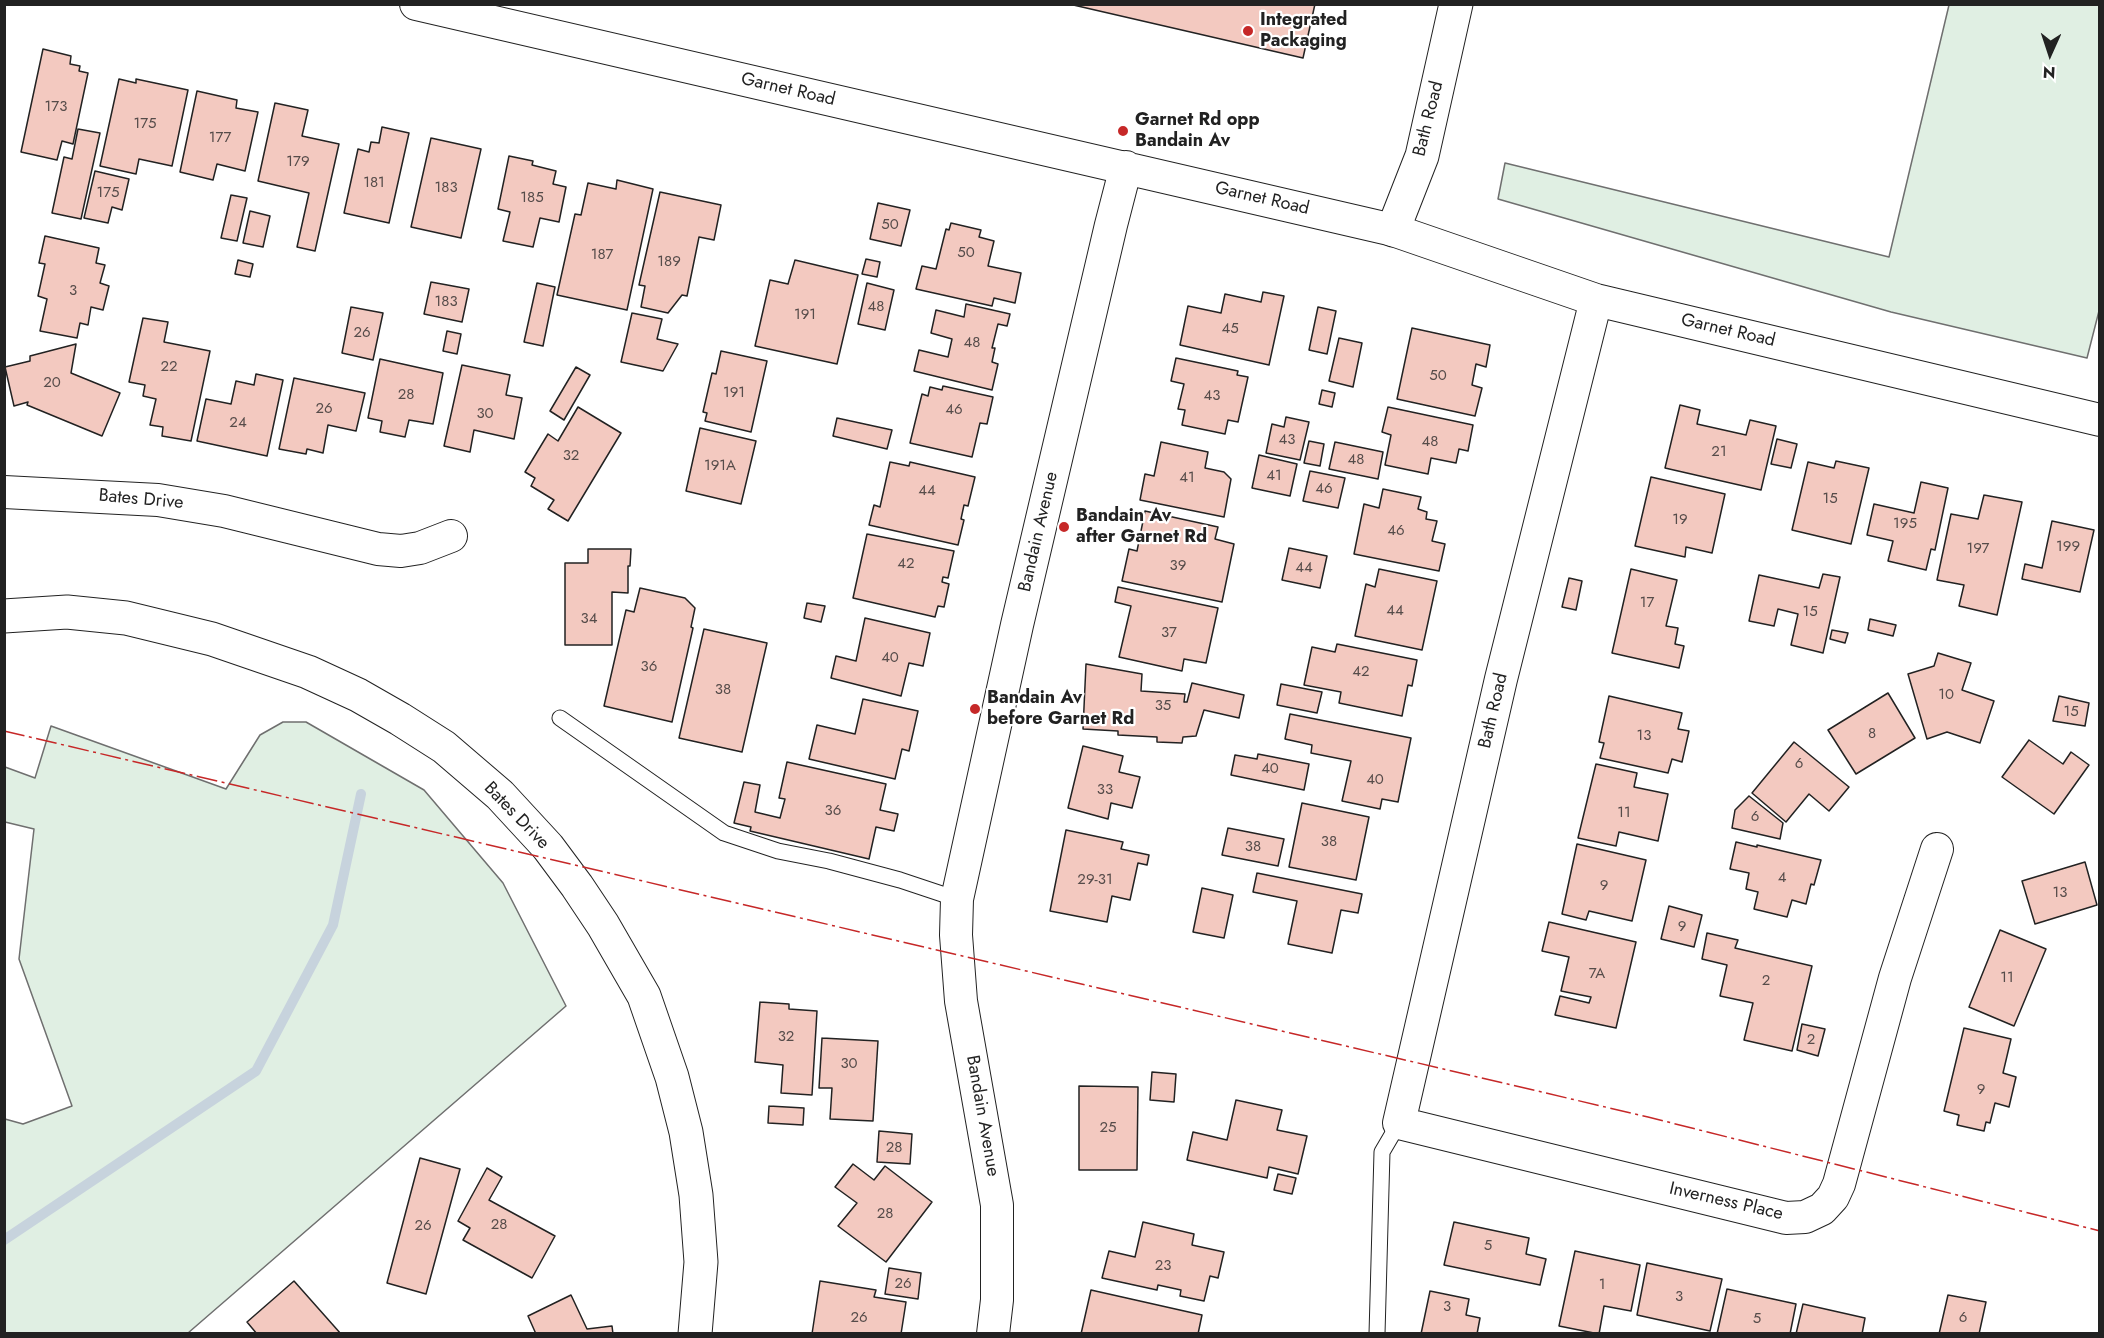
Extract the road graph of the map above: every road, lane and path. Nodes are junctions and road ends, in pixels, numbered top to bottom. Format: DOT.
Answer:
graph roads {
  1 [pos="416,4"];
  2 [pos="1456,4"];
  3 [pos="1126,167"];
  4 [pos="1393,230"];
  5 [pos="1596,300"];
  6 [pos="2100,420"];
  7 [pos="4,492"];
  8 [pos="451,536"];
  9 [pos="4,616"];
  10 [pos="560,718"];
  11 [pos="1937,849"];
  12 [pos="957,899"];
  13 [pos="1399,1124"];
  14 [pos="695,1334"];
  15 [pos="993,1334"];
  16 [pos="1377,1334"];
  1 -- 3 [label="street, Garnet Road"];
  2 -- 4 [label="main road, Bath Road"];
  3 -- 4 [label="street, Garnet Road"];
  3 -- 12 [label="street, Bandain Avenue"];
  4 -- 5 [label="street, Garnet Road"];
  5 -- 6 [label="street, Garnet Road"];
  5 -- 13 [label="street, Bath Road"];
  7 -- 8 [label="street, Bates Drive"];
  9 -- 14 [label="main road, Bates Drive"];
  10 -- 12 [label="lane"];
  11 -- 13 [label="street, Inverness Place"];
  12 -- 15 [label="street, Bandain Avenue"];
  13 -- 16 [label="lane"];
}
